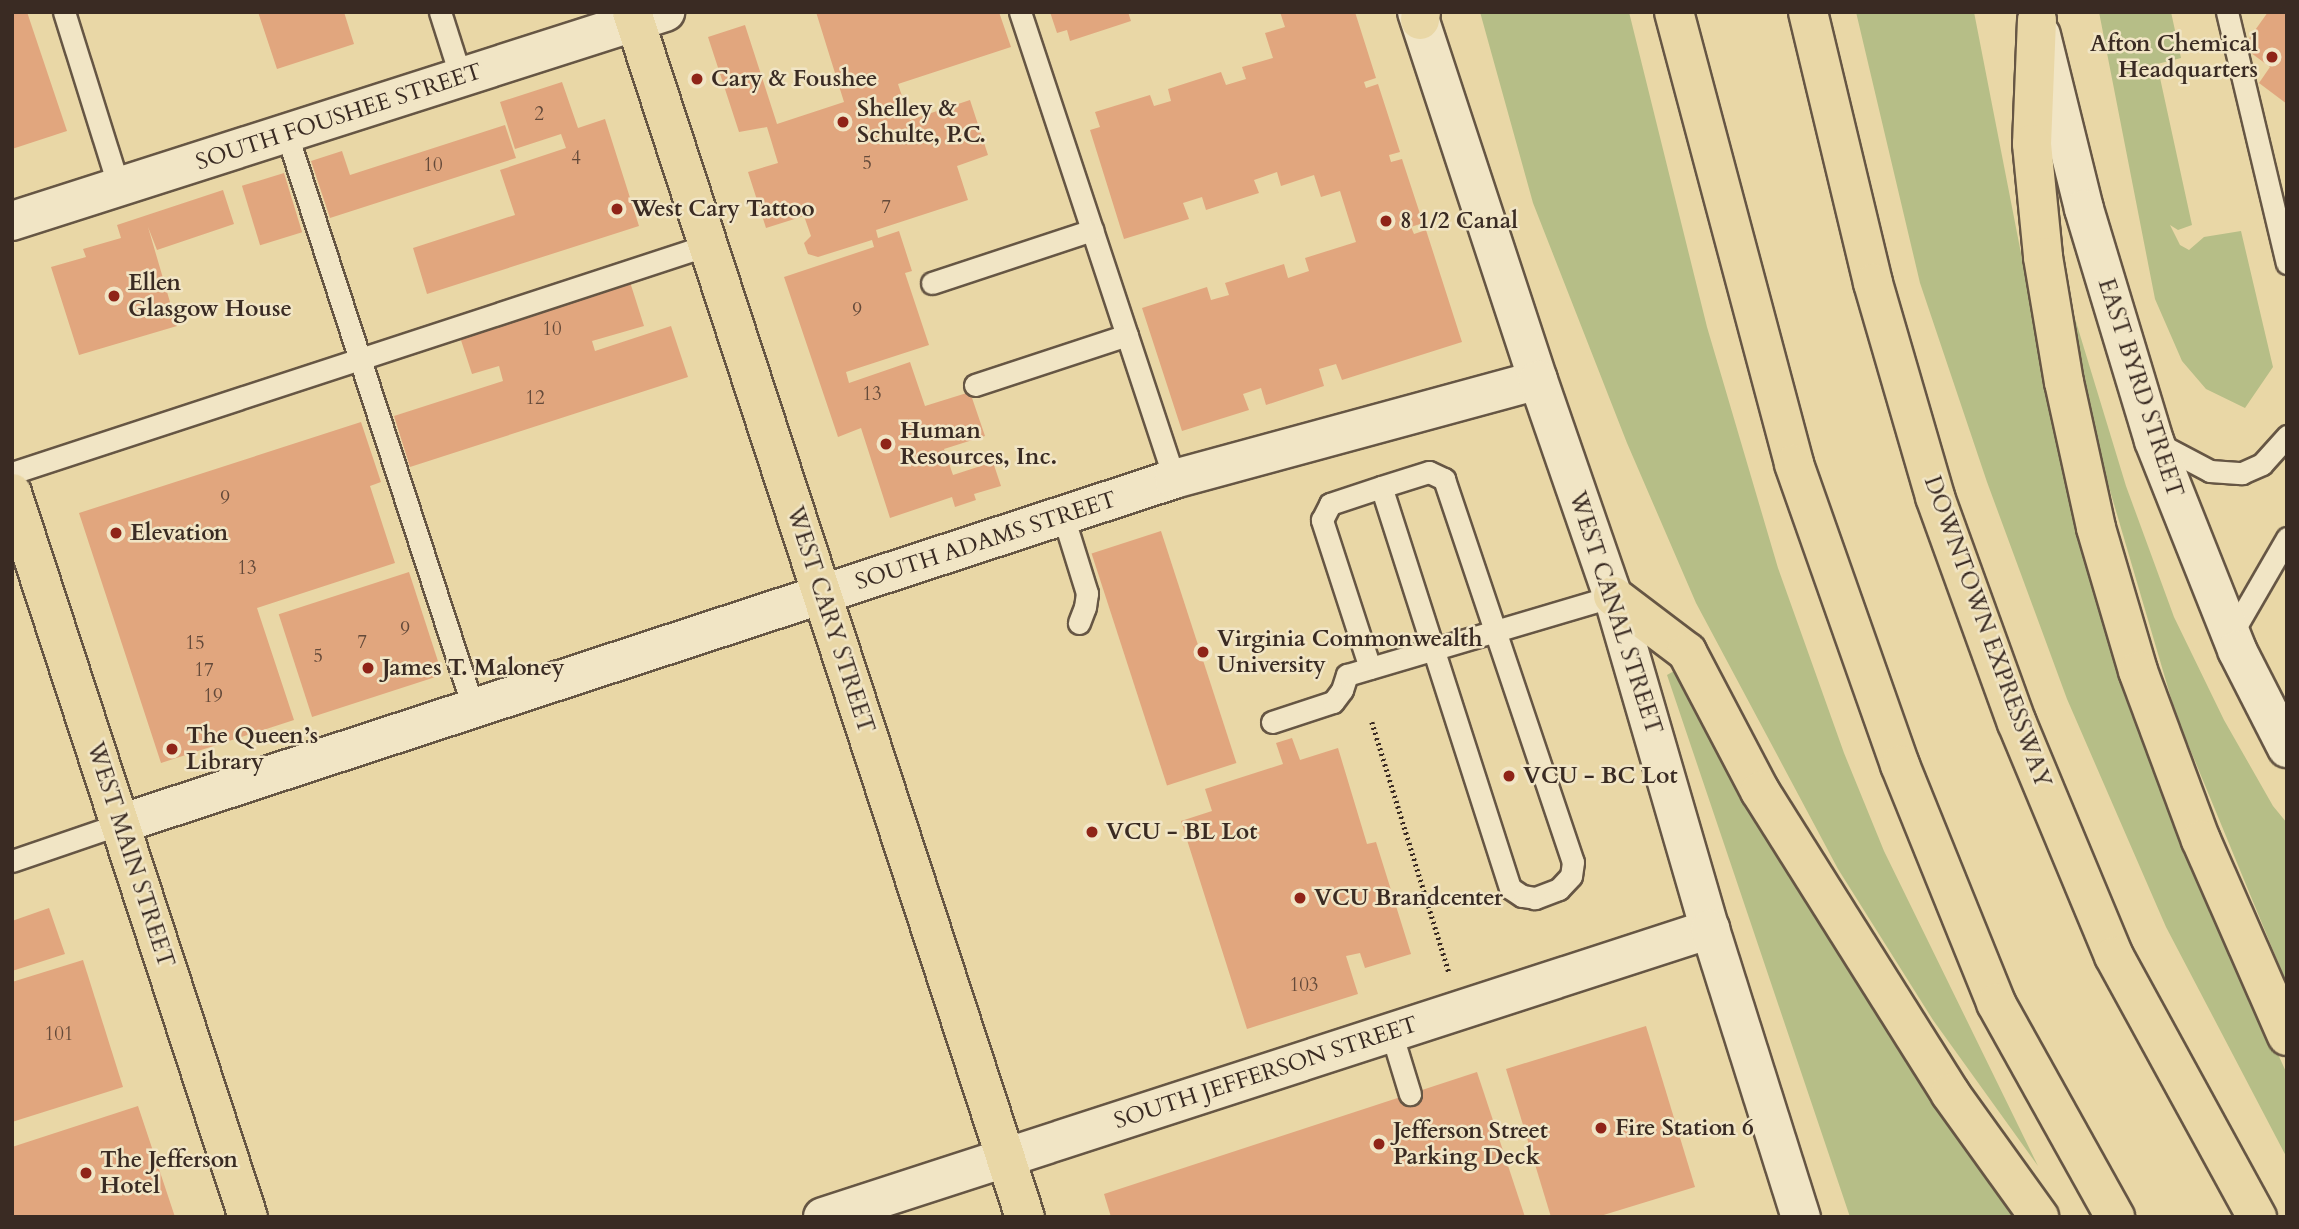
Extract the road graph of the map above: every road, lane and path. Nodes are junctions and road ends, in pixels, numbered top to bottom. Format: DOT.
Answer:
graph roads {
  1 [pos="64,12"];
  2 [pos="440,12"];
  3 [pos="1020,12"];
  4 [pos="1674,12"];
  5 [pos="1808,12"];
  6 [pos="2227,12"];
  7 [pos="1419,15"];
  8 [pos="644,16"];
  9 [pos="2037,16"];
  10 [pos="461,78"];
  11 [pos="286,132"];
  12 [pos="119,187"];
  13 [pos="12,221"];
  14 [pos="1092,230"];
  15 [pos="708,245"];
  16 [pos="2287,263"];
  17 [pos="932,283"];
  18 [pos="1127,335"];
  19 [pos="358,359"];
  20 [pos="1538,380"];
  21 [pos="975,385"];
  22 [pos="2287,436"];
  23 [pos="2154,441"];
  24 [pos="12,473"];
  25 [pos="1174,479"];
  26 [pos="1381,487"];
  27 [pos="12,493"];
  28 [pos="1063,516"];
  29 [pos="2287,538"];
  30 [pos="822,594"];
  31 [pos="1613,596"];
  32 [pos="1079,623"];
  33 [pos="1494,631"];
  34 [pos="2231,635"];
  35 [pos="1433,649"];
  36 [pos="1370,668"];
  37 [pos="474,710"];
  38 [pos="1272,722"];
  39 [pos="1372,722"];
  40 [pos="2287,748"];
  41 [pos="120,824"];
  42 [pos="12,861"];
  43 [pos="1710,929"];
  44 [pos="1451,978"];
  45 [pos="1391,1032"];
  46 [pos="2287,1036"];
  47 [pos="1410,1094"];
  48 [pos="1006,1157"];
  49 [pos="1801,1215"];
  50 [pos="248,1217"];
  51 [pos="823,1217"];
  52 [pos="1025,1217"];
  53 [pos="2039,1217"];
  54 [pos="2115,1217"];
  55 [pos="2257,1217"];
  1 -- 12 [label="lane"];
  2 -- 10 [label="lane"];
  3 -- 14 [label="lane"];
  4 -- 54 [label="main road"];
  5 -- 55 [label="main road, DOWNTOWN EXPRESSWAY"];
  6 -- 16 [label="lane"];
  7 -- 20 [label="street, WEST CANAL STREET"];
  8 -- 10 [label="street, SOUTH FOUSHEE STREET"];
  8 -- 15 [label="main road, WEST CARY STREET"];
  9 -- 23 [label="street, EAST BYRD STREET"];
  9 -- 46 [label="main road"];
  10 -- 11 [label="street, SOUTH FOUSHEE STREET"];
  11 -- 12 [label="street, SOUTH FOUSHEE STREET"];
  11 -- 19 [label="lane"];
  12 -- 13 [label="street, SOUTH FOUSHEE STREET"];
  14 -- 17 [label="lane"];
  14 -- 18 [label="lane"];
  15 -- 19 [label="lane"];
  15 -- 30 [label="main road, WEST CARY STREET"];
  18 -- 21 [label="lane"];
  18 -- 25 [label="lane"];
  19 -- 24 [label="lane"];
  19 -- 37 [label="lane"];
  20 -- 25 [label="street, SOUTH ADAMS STREET"];
  20 -- 31 [label="street, WEST CANAL STREET"];
  22 -- 23 [label="lane"];
  23 -- 34 [label="street, EAST BYRD STREET"];
  25 -- 28 [label="street, SOUTH ADAMS STREET"];
  26 -- 33 [label="lane"];
  26 -- 35 [label="lane"];
  26 -- 36 [label="lane"];
  27 -- 41 [label="main road, WEST MAIN STREET"];
  28 -- 30 [label="street, SOUTH ADAMS STREET"];
  28 -- 32 [label="lane"];
  29 -- 34 [label="lane"];
  30 -- 37 [label="street, SOUTH ADAMS STREET"];
  30 -- 48 [label="main road, WEST CARY STREET"];
  31 -- 33 [label="lane"];
  31 -- 43 [label="street, WEST CANAL STREET"];
  31 -- 53 [label="main road"];
  33 -- 35 [label="lane"];
  33 -- 35 [label="lane"];
  34 -- 40 [label="street, EAST BYRD STREET"];
  35 -- 36 [label="lane"];
  36 -- 38 [label="lane"];
  37 -- 41 [label="street, SOUTH ADAMS STREET"];
  39 -- 44 [label="path"];
  41 -- 42 [label="lane"];
  41 -- 50 [label="main road, WEST MAIN STREET"];
  43 -- 45 [label="street, SOUTH JEFFERSON STREET"];
  43 -- 49 [label="street, WEST CANAL STREET"];
  45 -- 47 [label="lane"];
  45 -- 48 [label="street, SOUTH JEFFERSON STREET"];
  48 -- 51 [label="street, SOUTH JEFFERSON STREET"];
  48 -- 52 [label="main road, WEST CARY STREET"];
}
